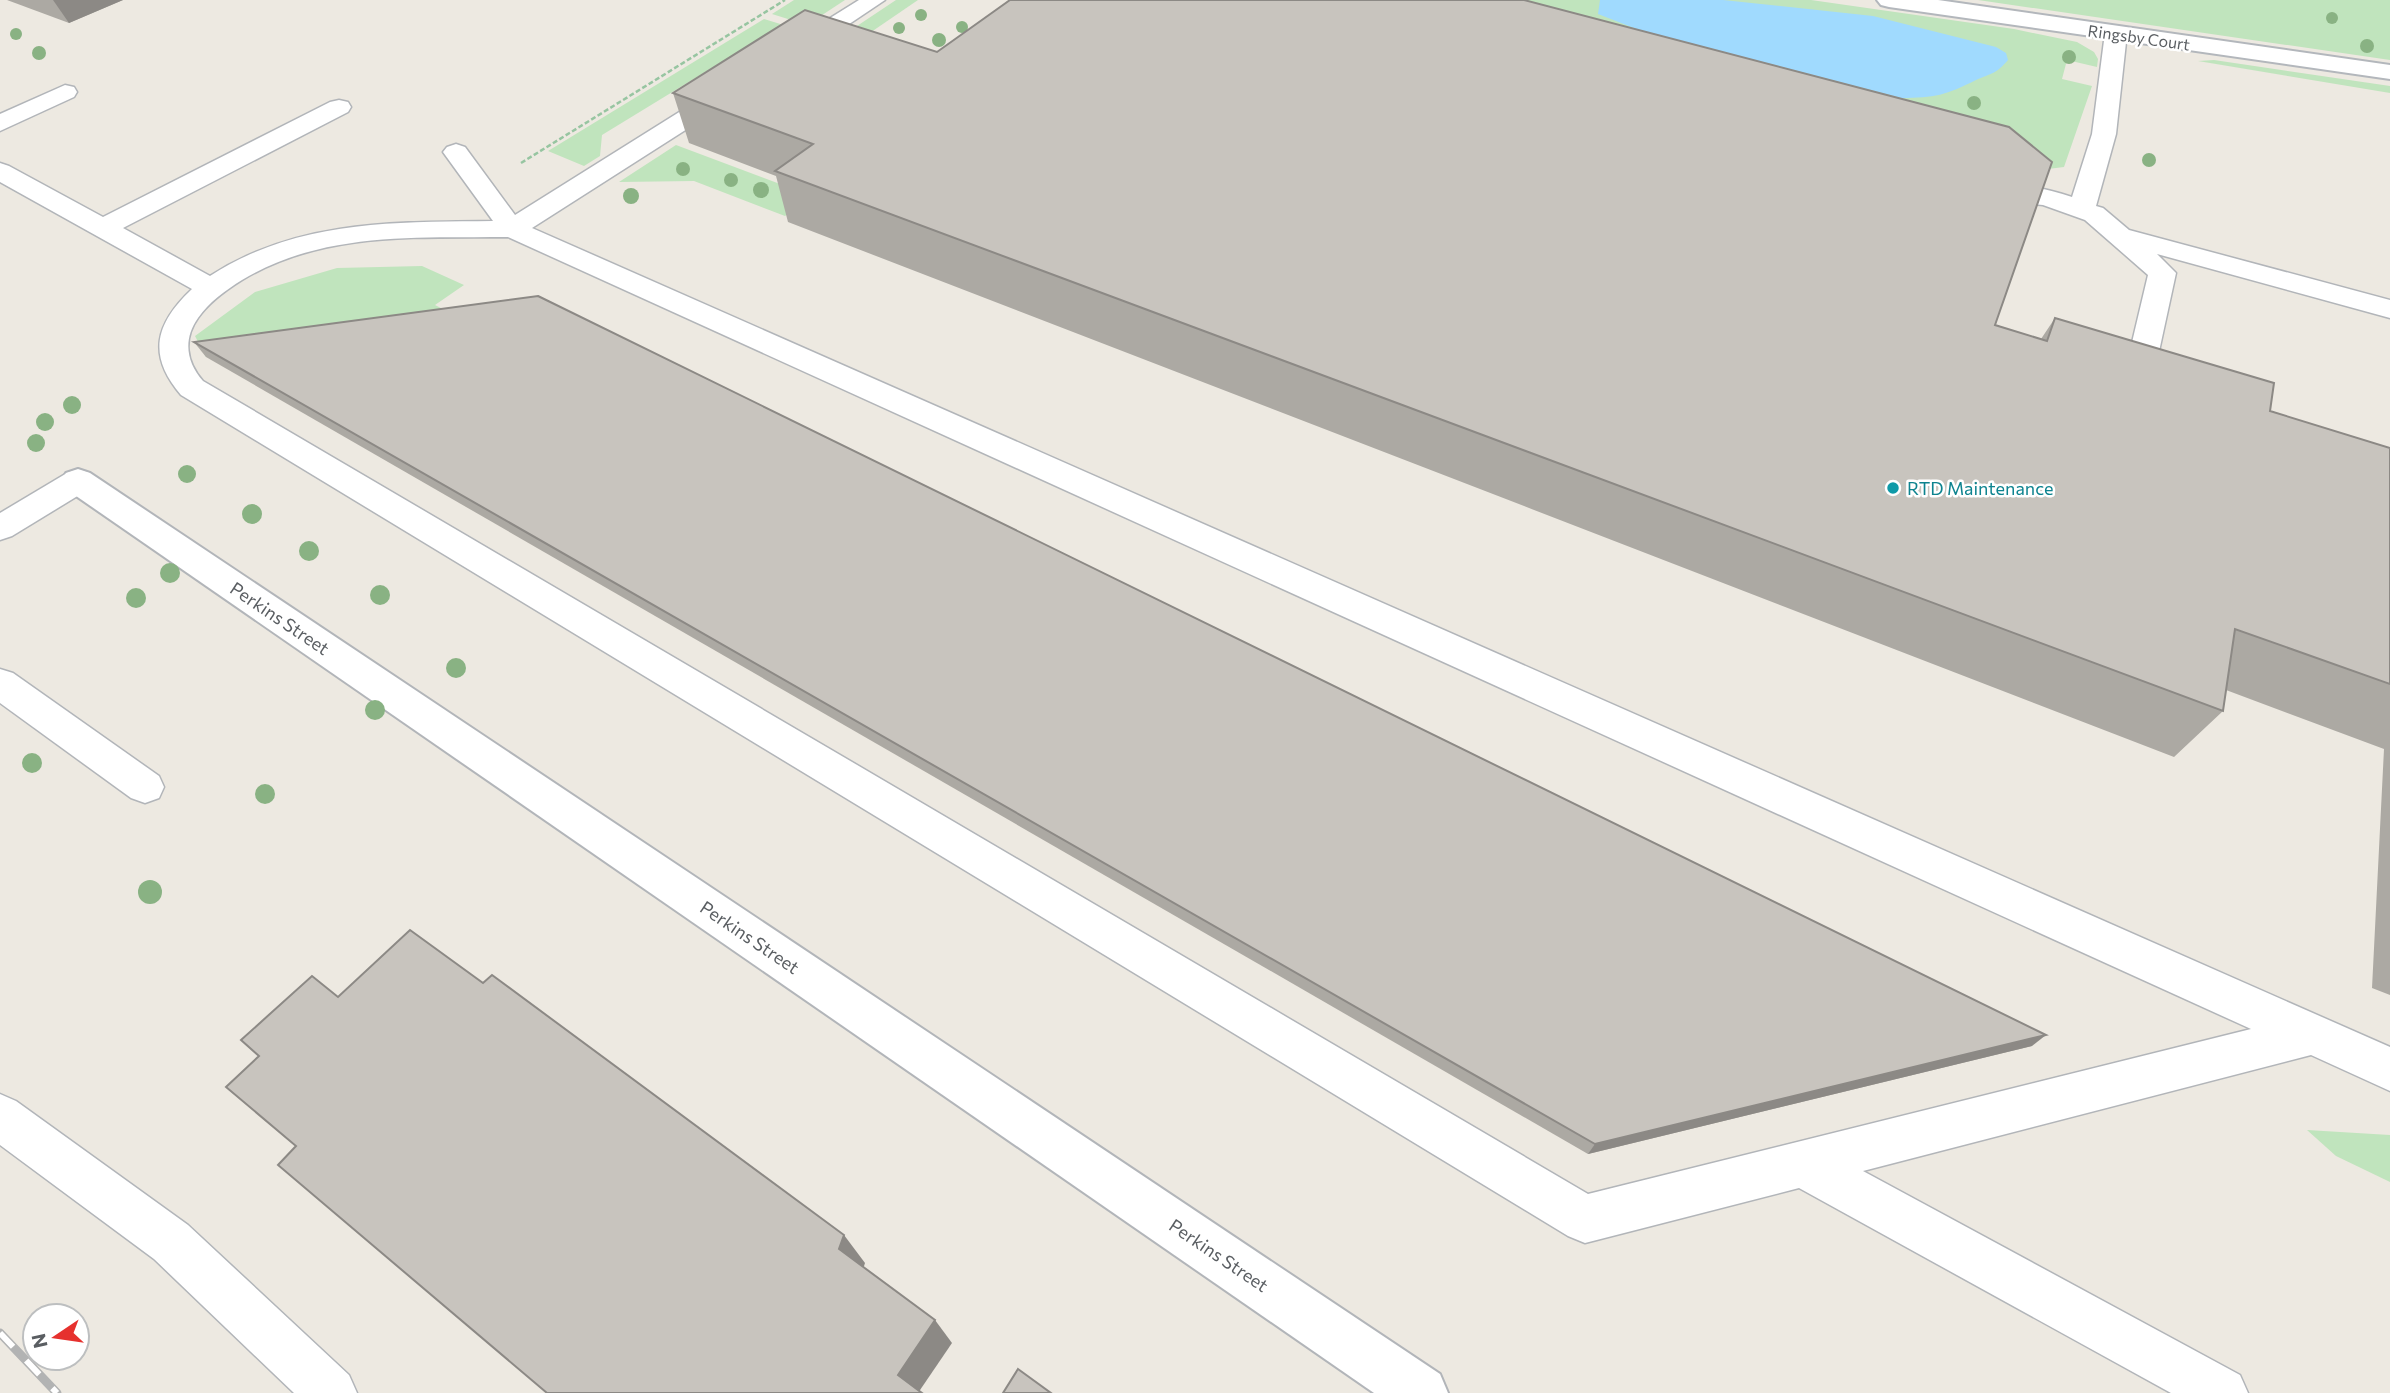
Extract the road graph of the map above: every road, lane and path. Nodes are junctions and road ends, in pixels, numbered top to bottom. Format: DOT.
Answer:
graph roads {
  1 [pos="785,0"];
  2 [pos="874,0"];
  3 [pos="1889,0"];
  4 [pos="2116,33"];
  5 [pos="776,62"];
  6 [pos="2390,72"];
  7 [pos="741,84"];
  8 [pos="65,92"];
  9 [pos="339,107"];
  10 [pos="0,124"];
  11 [pos="456,152"];
  12 [pos="0,171"];
  13 [pos="482,187"];
  14 [pos="2003,194"];
  15 [pos="2081,210"];
  16 [pos="103,228"];
  17 [pos="512,229"];
  18 [pos="2119,235"];
  19 [pos="211,288"];
  20 [pos="2390,309"];
  21 [pos="2133,403"];
  22 [pos="78,481"];
  23 [pos="0,528"];
  24 [pos="0,682"];
  25 [pos="145,787"];
  26 [pos="2313,1034"];
  27 [pos="2390,1069"];
  28 [pos="0,1117"];
  29 [pos="1803,1164"];
  30 [pos="331,1393"];
  31 [pos="1421,1393"];
  32 [pos="2222,1393"];
  1 -- 13 [label="path"];
  2 -- 5 [label="lane"];
  3 -- 4 [label="street, Ringsby Court"];
  4 -- 6 [label="street, Ringsby Court"];
  4 -- 15 [label="lane"];
  7 -- 17 [label="lane"];
  8 -- 10 [label="lane"];
  9 -- 16 [label="lane"];
  11 -- 13 [label="lane"];
  12 -- 16 [label="lane"];
  13 -- 17 [label="lane"];
  14 -- 15 [label="lane"];
  15 -- 18 [label="lane"];
  16 -- 19 [label="lane"];
  17 -- 19 [label="lane"];
  17 -- 26 [label="lane"];
  18 -- 20 [label="lane"];
  18 -- 21 [label="lane"];
  19 -- 29 [label="lane"];
  22 -- 23 [label="lane"];
  22 -- 31 [label="street, Perkins Street"];
  24 -- 25 [label="lane"];
  26 -- 27 [label="lane"];
  26 -- 29 [label="lane"];
  28 -- 30 [label="lane"];
  29 -- 32 [label="lane"];
}
